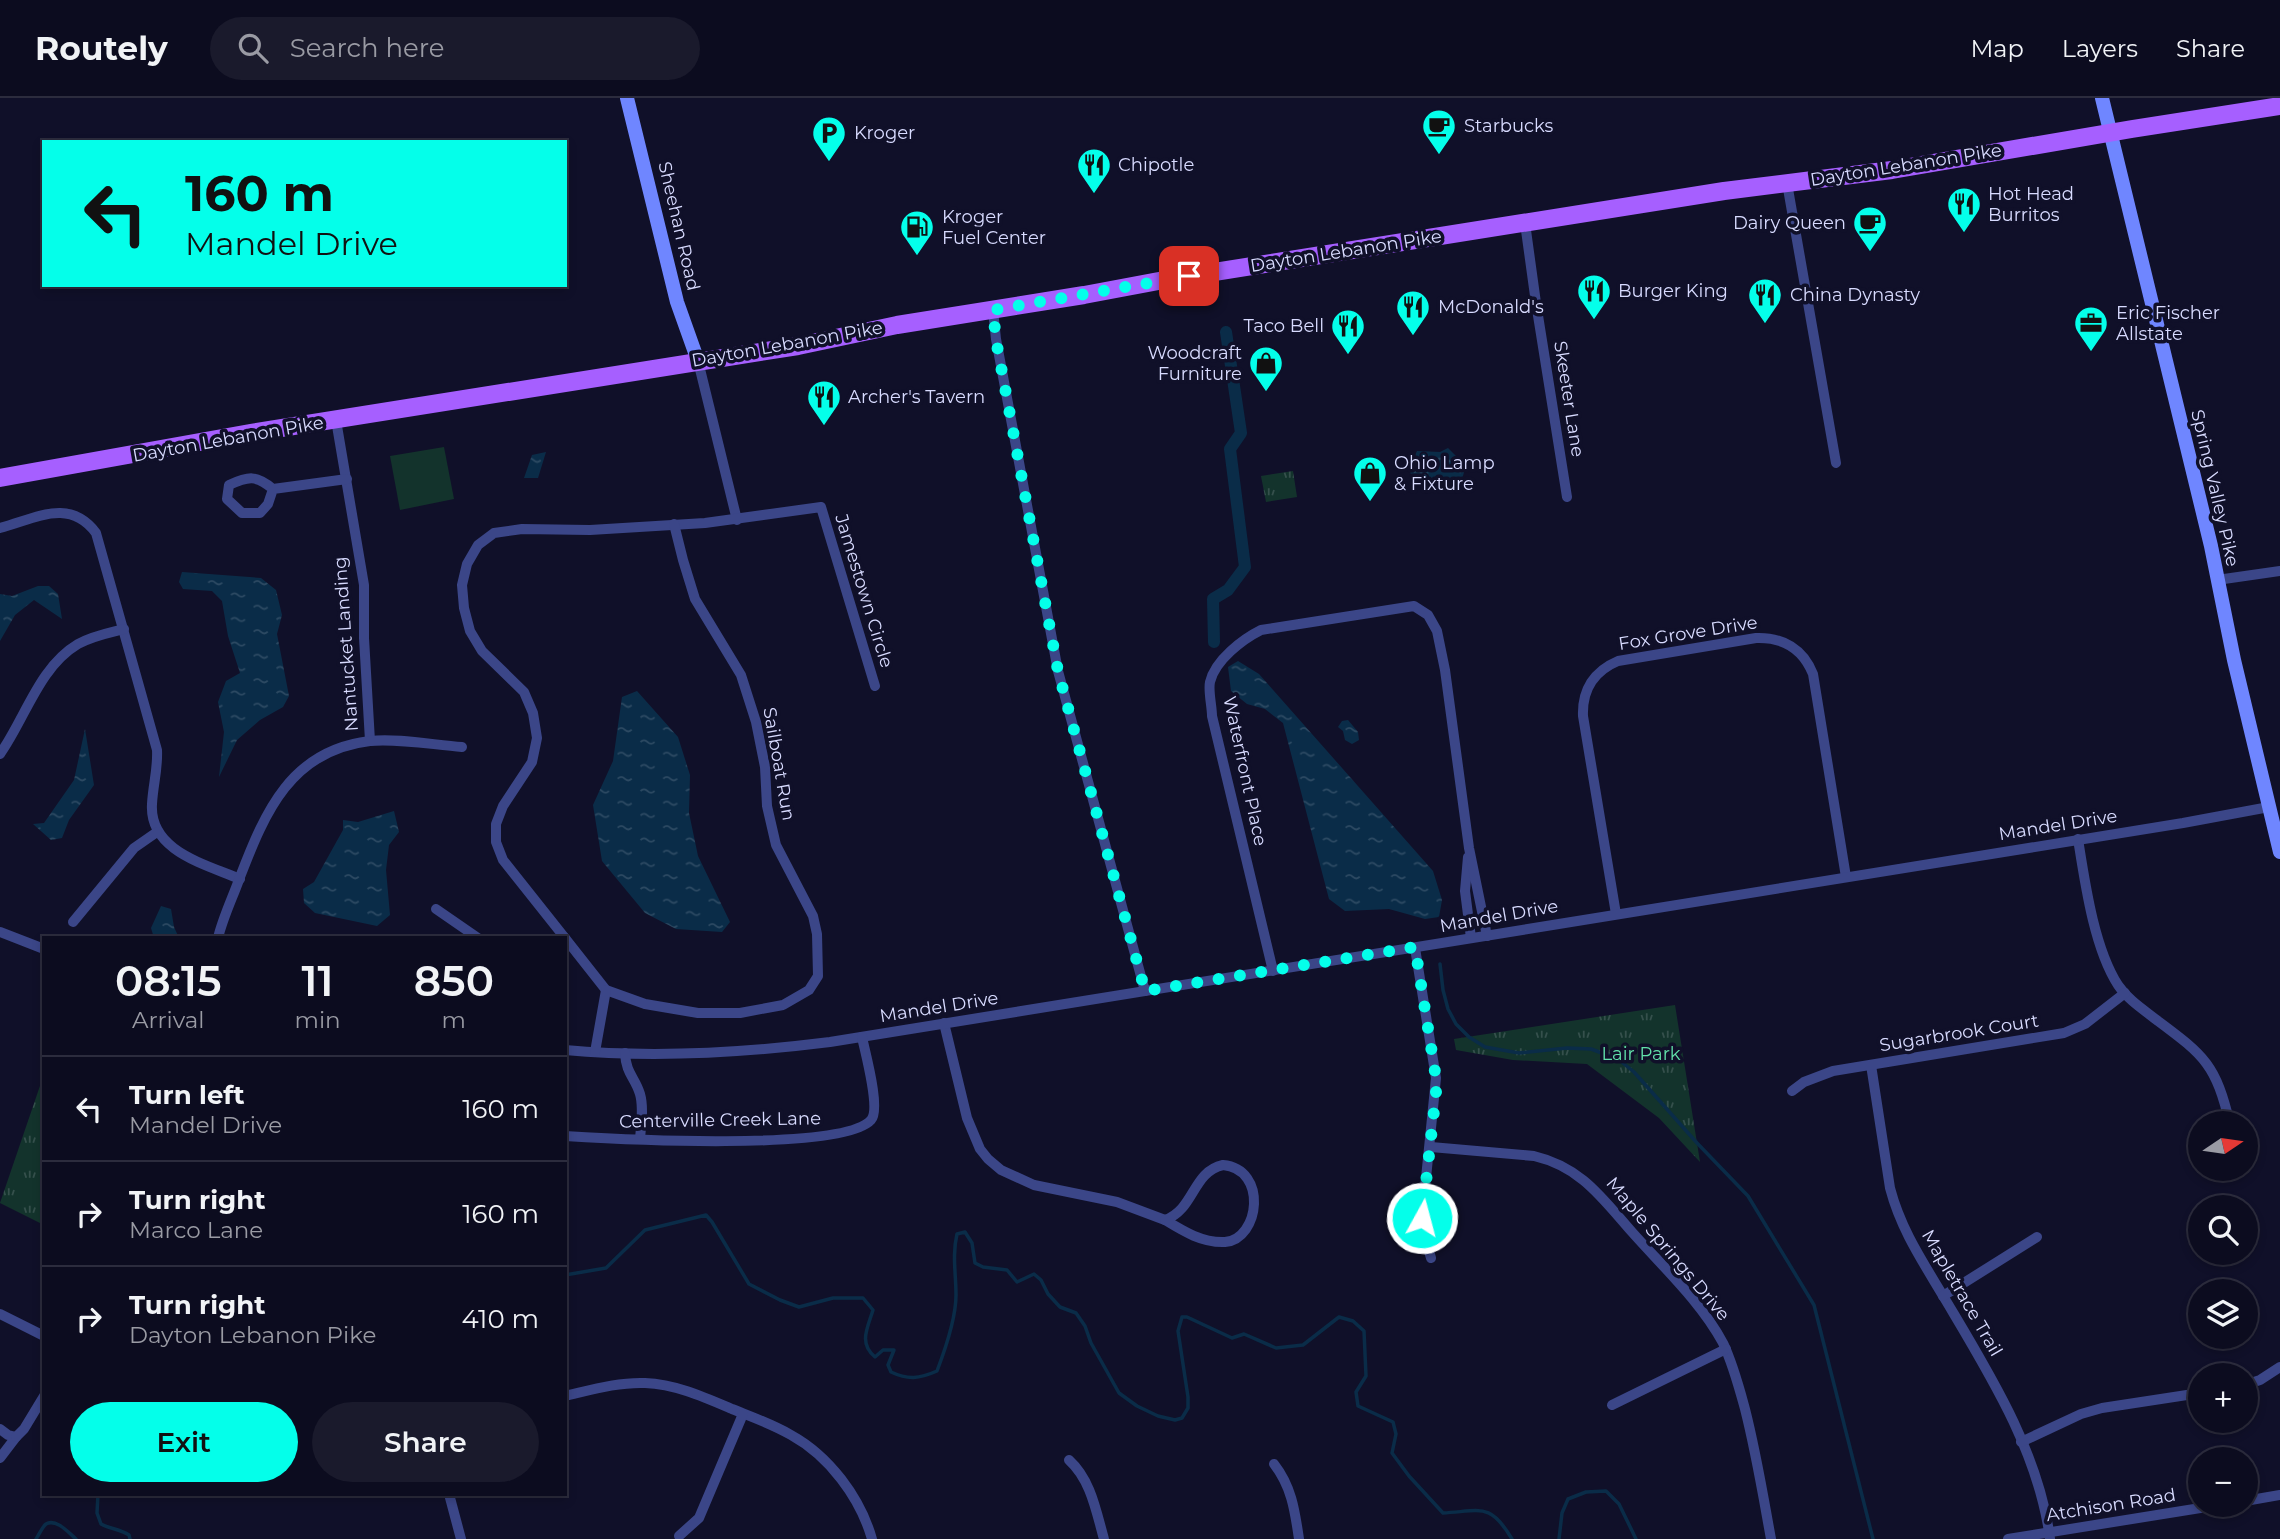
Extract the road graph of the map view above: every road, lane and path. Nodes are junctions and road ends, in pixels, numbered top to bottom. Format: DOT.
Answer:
graph roads {
  1 [pos="627,98"];
  2 [pos="2102,98"];
  3 [pos="2280,106"];
  4 [pos="2111,132"];
  5 [pos="1787,183"];
  6 [pos="1525,223"];
  7 [pos="993,310"];
  8 [pos="698,361"];
  9 [pos="336,420"];
  10 [pos="1836,463"];
  11 [pos="0,478"];
  12 [pos="347,479"];
  13 [pos="273,489"];
  14 [pos="1567,497"];
  15 [pos="737,520"];
  16 [pos="674,524"];
  17 [pos="0,528"];
  18 [pos="2280,571"];
  19 [pos="2217,580"];
  20 [pos="124,629"];
  21 [pos="875,686"];
  22 [pos="370,741"];
  23 [pos="461,747"];
  24 [pos="0,754"];
  25 [pos="2269,807"];
  26 [pos="157,832"];
  27 [pos="2078,839"];
  28 [pos="1469,848"];
  29 [pos="2280,852"];
  30 [pos="1846,877"];
  31 [pos="240,879"];
  32 [pos="436,909"];
  33 [pos="1616,914"];
  34 [pos="73,922"];
  35 [pos="0,932"];
  36 [pos="219,936"];
  37 [pos="475,936"];
  38 [pos="559,936"];
  39 [pos="1487,936"];
  40 [pos="1471,939"];
  41 [pos="567,945"];
  42 [pos="1415,947"];
  43 [pos="42,948"];
  44 [pos="1273,971"];
  45 [pos="606,990"];
  46 [pos="1145,991"];
  47 [pos="2125,993"];
  48 [pos="944,1023"];
  49 [pos="862,1037"];
  50 [pos="567,1050"];
  51 [pos="595,1052"];
  52 [pos="625,1053"];
  53 [pos="1871,1065"];
  54 [pos="1792,1091"];
  55 [pos="2226,1111"];
  56 [pos="567,1136"];
  57 [pos="640,1139"];
  58 [pos="1431,1147"];
  59 [pos="1165,1220"];
  60 [pos="2037,1237"];
  61 [pos="1431,1258"];
  62 [pos="1943,1296"];
  63 [pos="0,1314"];
  64 [pos="42,1335"];
  65 [pos="1726,1349"];
  66 [pos="2280,1367"];
  67 [pos="2258,1381"];
  68 [pos="2188,1395"];
  69 [pos="567,1396"];
  70 [pos="42,1399"];
  71 [pos="1612,1405"];
  72 [pos="743,1414"];
  73 [pos="0,1429"];
  74 [pos="16,1437"];
  75 [pos="2021,1442"];
  76 [pos="0,1458"];
  77 [pos="1069,1460"];
  78 [pos="1274,1464"];
  79 [pos="2280,1495"];
  80 [pos="450,1496"];
  81 [pos="2258,1499"];
  82 [pos="2188,1510"];
  83 [pos="2049,1535"];
  84 [pos="679,1536"];
  85 [pos="461,1539"];
  86 [pos="872,1539"];
  87 [pos="1104,1539"];
  88 [pos="1299,1539"];
  89 [pos="1771,1539"];
  90 [pos="2008,1539"];
  1 -- 8 [label="street, Sheehan Road"];
  2 -- 4 [label="street, Spring Valley Pike"];
  3 -- 4 [label="main road, Dayton Lebanon Pike"];
  4 -- 5 [label="main road, Dayton Lebanon Pike"];
  4 -- 19 [label="street, Spring Valley Pike"];
  5 -- 6 [label="main road, Dayton Lebanon Pike"];
  5 -- 10 [label="street"];
  6 -- 7 [label="main road, Dayton Lebanon Pike"];
  6 -- 14 [label="street, Skeeter Lane"];
  7 -- 8 [label="main road, Dayton Lebanon Pike"];
  7 -- 46 [label="street"];
  8 -- 9 [label="main road, Dayton Lebanon Pike"];
  8 -- 15 [label="street"];
  9 -- 11 [label="main road, Dayton Lebanon Pike"];
  9 -- 12 [label="street, Nantucket Landing"];
  12 -- 13 [label="street"];
  12 -- 22 [label="street, Nantucket Landing"];
  15 -- 16 [label="street"];
  15 -- 21 [label="street, Jamestown Circle"];
  16 -- 38 [label="street"];
  16 -- 45 [label="street, Sailboat Run"];
  17 -- 20 [label="street"];
  18 -- 19 [label="street"];
  19 -- 25 [label="street, Spring Valley Pike"];
  20 -- 24 [label="street"];
  20 -- 26 [label="street"];
  22 -- 23 [label="street"];
  22 -- 31 [label="street"];
  25 -- 27 [label="street, Mandel Drive"];
  25 -- 29 [label="street, Spring Valley Pike"];
  26 -- 31 [label="street"];
  26 -- 34 [label="street"];
  27 -- 30 [label="street, Mandel Drive"];
  27 -- 47 [label="street"];
  28 -- 39 [label="street, Waterfront Place"];
  28 -- 40 [label="street, Waterfront Place"];
  28 -- 44 [label="street, Waterfront Place"];
  30 -- 33 [label="street, Mandel Drive"];
  30 -- 33 [label="street, Fox Grove Drive"];
  31 -- 36 [label="street"];
  32 -- 37 [label="street"];
  33 -- 39 [label="street, Mandel Drive"];
  35 -- 43 [label="street"];
  39 -- 40 [label="street, Mandel Drive"];
  40 -- 42 [label="street, Mandel Drive"];
  41 -- 45 [label="street"];
  42 -- 44 [label="street, Mandel Drive"];
  42 -- 58 [label="street"];
  44 -- 46 [label="street, Mandel Drive"];
  45 -- 51 [label="street"];
  46 -- 48 [label="street, Mandel Drive"];
  47 -- 53 [label="street, Sugarbrook Court"];
  47 -- 55 [label="street"];
  48 -- 49 [label="street, Mandel Drive"];
  48 -- 59 [label="street"];
  49 -- 52 [label="street, Mandel Drive"];
  49 -- 57 [label="street, Centerville Creek Lane"];
  50 -- 51 [label="street, Mandel Drive"];
  51 -- 52 [label="street, Mandel Drive"];
  52 -- 57 [label="street"];
  53 -- 54 [label="street, Sugarbrook Court"];
  53 -- 62 [label="street, Mapletrace Trail"];
  56 -- 57 [label="street, Centerville Creek Lane"];
  58 -- 61 [label="street"];
  58 -- 65 [label="street, Maple Springs Drive"];
  59 -- 59 [label="street"];
  60 -- 62 [label="street"];
  62 -- 75 [label="street, Mapletrace Trail"];
  63 -- 64 [label="street"];
  65 -- 71 [label="street"];
  65 -- 89 [label="street, Maple Springs Drive"];
  66 -- 67 [label="street"];
  68 -- 75 [label="street"];
  69 -- 72 [label="street"];
  70 -- 74 [label="street"];
  72 -- 84 [label="street"];
  72 -- 86 [label="street"];
  73 -- 74 [label="street"];
  74 -- 76 [label="street"];
  75 -- 83 [label="street, Mapletrace Trail"];
  77 -- 87 [label="street"];
  78 -- 88 [label="street"];
  79 -- 81 [label="street"];
  80 -- 85 [label="street"];
  82 -- 83 [label="street, Atchison Road"];
  83 -- 90 [label="street, Atchison Road"];
}
